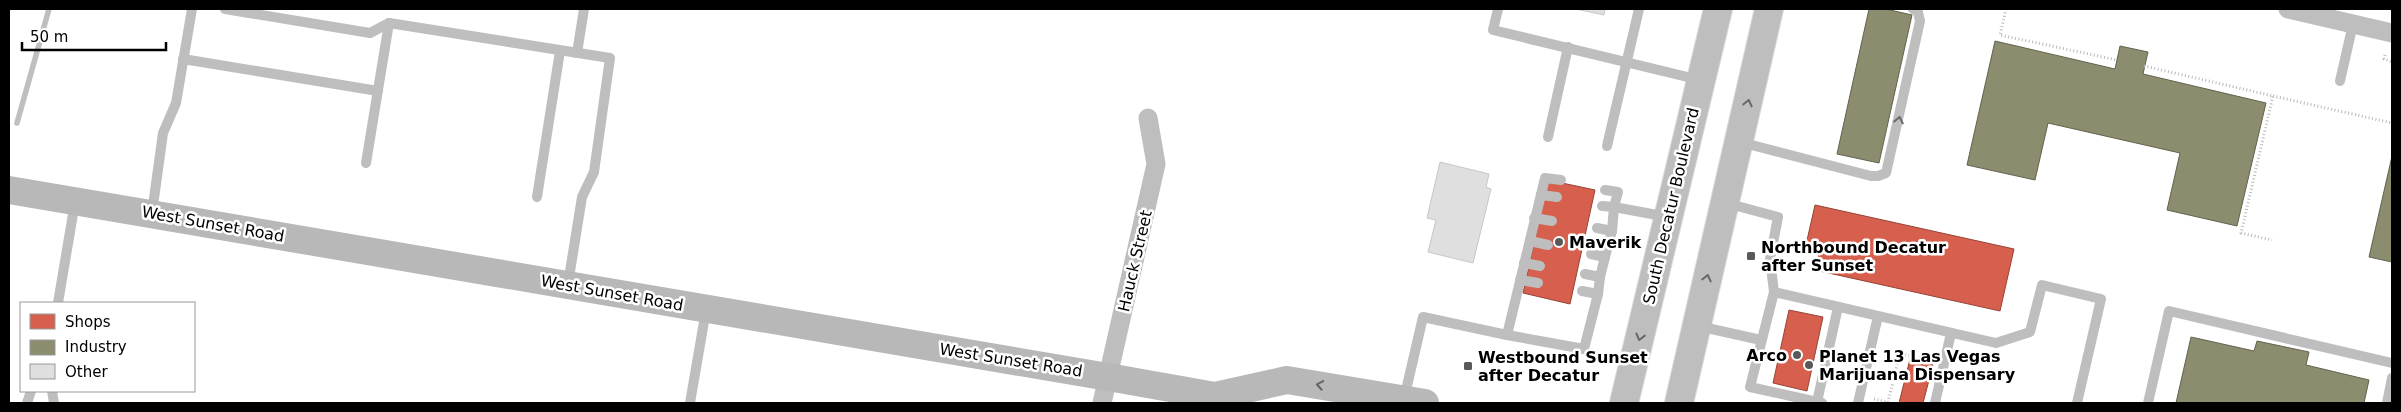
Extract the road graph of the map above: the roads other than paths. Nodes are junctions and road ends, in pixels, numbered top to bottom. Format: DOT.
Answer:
graph roads {
  1 [pos="192,9"];
  2 [pos="225,9"];
  3 [pos="584,9"];
  4 [pos="1498,9"];
  5 [pos="1638,9"];
  6 [pos="1718,9"];
  7 [pos="1769,9"];
  8 [pos="1913,9"];
  9 [pos="2288,9"];
  10 [pos="389,23"];
  11 [pos="2353,24"];
  12 [pos="2392,33"];
  13 [pos="1568,47"];
  14 [pos="560,51"];
  15 [pos="577,53"];
  16 [pos="183,59"];
  17 [pos="1627,61"];
  18 [pos="1701,80"];
  19 [pos="2340,81"];
  20 [pos="378,91"];
  21 [pos="1148,118"];
  22 [pos="1548,137"];
  23 [pos="1739,141"];
  24 [pos="1607,146"];
  25 [pos="366,163"];
  26 [pos="1561,180"];
  27 [pos="9,190"];
  28 [pos="1605,190"];
  29 [pos="1540,195"];
  30 [pos="537,197"];
  31 [pos="1557,197"];
  32 [pos="75,201"];
  33 [pos="1725,203"];
  34 [pos="1602,206"];
  35 [pos="1614,208"];
  36 [pos="151,214"];
  37 [pos="1669,217"];
  38 [pos="1534,218"];
  39 [pos="1552,220"];
  40 [pos="1597,228"];
  41 [pos="1612,231"];
  42 [pos="1530,241"];
  43 [pos="1548,245"];
  44 [pos="1591,254"];
  45 [pos="1605,257"];
  46 [pos="1524,263"];
  47 [pos="1540,266"];
  48 [pos="1585,274"];
  49 [pos="1600,277"];
  50 [pos="1520,280"];
  51 [pos="1538,282"];
  52 [pos="568,286"];
  53 [pos="1582,291"];
  54 [pos="1774,292"];
  55 [pos="1598,294"];
  56 [pos="58,302"];
  57 [pos="1838,307"];
  58 [pos="706,310"];
  59 [pos="1878,316"];
  60 [pos="1696,326"];
  61 [pos="1951,333"];
  62 [pos="1507,335"];
  63 [pos="1761,340"];
  64 [pos="2392,363"];
  65 [pos="1108,376"];
  66 [pos="2392,378"];
  67 [pos="1226,399"];
  68 [pos="1858,399"];
  69 [pos="1414,402"];
  70 [pos="690,403"];
  71 [pos="1102,403"];
  72 [pos="1624,403"];
  73 [pos="1679,403"];
  74 [pos="1820,403"];
  75 [pos="1935,403"];
  76 [pos="2077,403"];
  77 [pos="2148,403"];
  78 [pos="2386,403"];
  1 -- 16 [label="lane"];
  2 -- 10 [label="lane"];
  3 -- 15 [label="lane"];
  4 -- 13 [label="lane"];
  5 -- 17 [label="lane"];
  6 -- 18 [label="main road, South Decatur Boulevard"];
  23 -- 7 [label="main road, one-way"];
  23 -- 8 [label="lane, one-way"];
  9 -- 11 [label="street"];
  10 -- 14 [label="lane"];
  10 -- 20 [label="lane"];
  11 -- 12 [label="street"];
  11 -- 19 [label="lane"];
  13 -- 17 [label="lane"];
  13 -- 22 [label="lane"];
  14 -- 15 [label="lane"];
  14 -- 30 [label="lane"];
  15 -- 52 [label="lane"];
  16 -- 20 [label="lane"];
  16 -- 36 [label="lane"];
  17 -- 18 [label="lane"];
  17 -- 24 [label="lane"];
  18 -- 37 [label="main road, South Decatur Boulevard"];
  20 -- 25 [label="lane"];
  21 -- 65 [label="street, Hauck Street"];
  23 -- 33 [label="main road"];
  26 -- 29 [label="lane"];
  27 -- 32 [label="main road, West Sunset Road"];
  28 -- 35 [label="lane"];
  29 -- 31 [label="lane"];
  29 -- 38 [label="lane"];
  32 -- 36 [label="main road, West Sunset Road"];
  32 -- 56 [label="lane"];
  33 -- 54 [label="lane"];
  60 -- 33 [label="main road, one-way"];
  34 -- 35 [label="lane"];
  35 -- 37 [label="lane"];
  35 -- 41 [label="lane"];
  36 -- 52 [label="main road, West Sunset Road"];
  37 -- 72 [label="main road, South Decatur Boulevard, one-way"];
  38 -- 39 [label="lane"];
  38 -- 42 [label="lane"];
  40 -- 41 [label="lane"];
  41 -- 45 [label="lane"];
  42 -- 43 [label="lane"];
  42 -- 46 [label="lane"];
  44 -- 45 [label="lane"];
  45 -- 49 [label="lane"];
  46 -- 47 [label="lane"];
  46 -- 50 [label="lane"];
  48 -- 49 [label="lane"];
  49 -- 55 [label="lane"];
  50 -- 51 [label="lane"];
  50 -- 62 [label="lane"];
  52 -- 58 [label="main road, West Sunset Road"];
  53 -- 55 [label="lane"];
  54 -- 57 [label="lane"];
  54 -- 63 [label="lane"];
  55 -- 62 [label="lane"];
  57 -- 59 [label="lane"];
  57 -- 74 [label="lane"];
  58 -- 65 [label="main road, West Sunset Road"];
  58 -- 70 [label="lane"];
  59 -- 61 [label="lane"];
  59 -- 68 [label="lane"];
  60 -- 63 [label="lane"];
  60 -- 73 [label="main road"];
  61 -- 75 [label="lane"];
  61 -- 76 [label="lane"];
  62 -- 69 [label="lane"];
  63 -- 74 [label="lane"];
  64 -- 77 [label="lane"];
  65 -- 67 [label="main road, West Sunset Road"];
  65 -- 71 [label="street, Hauck Street"];
  66 -- 78 [label="lane"];
  69 -- 67 [label="main road, West Sunset Road, one-way"];
}
